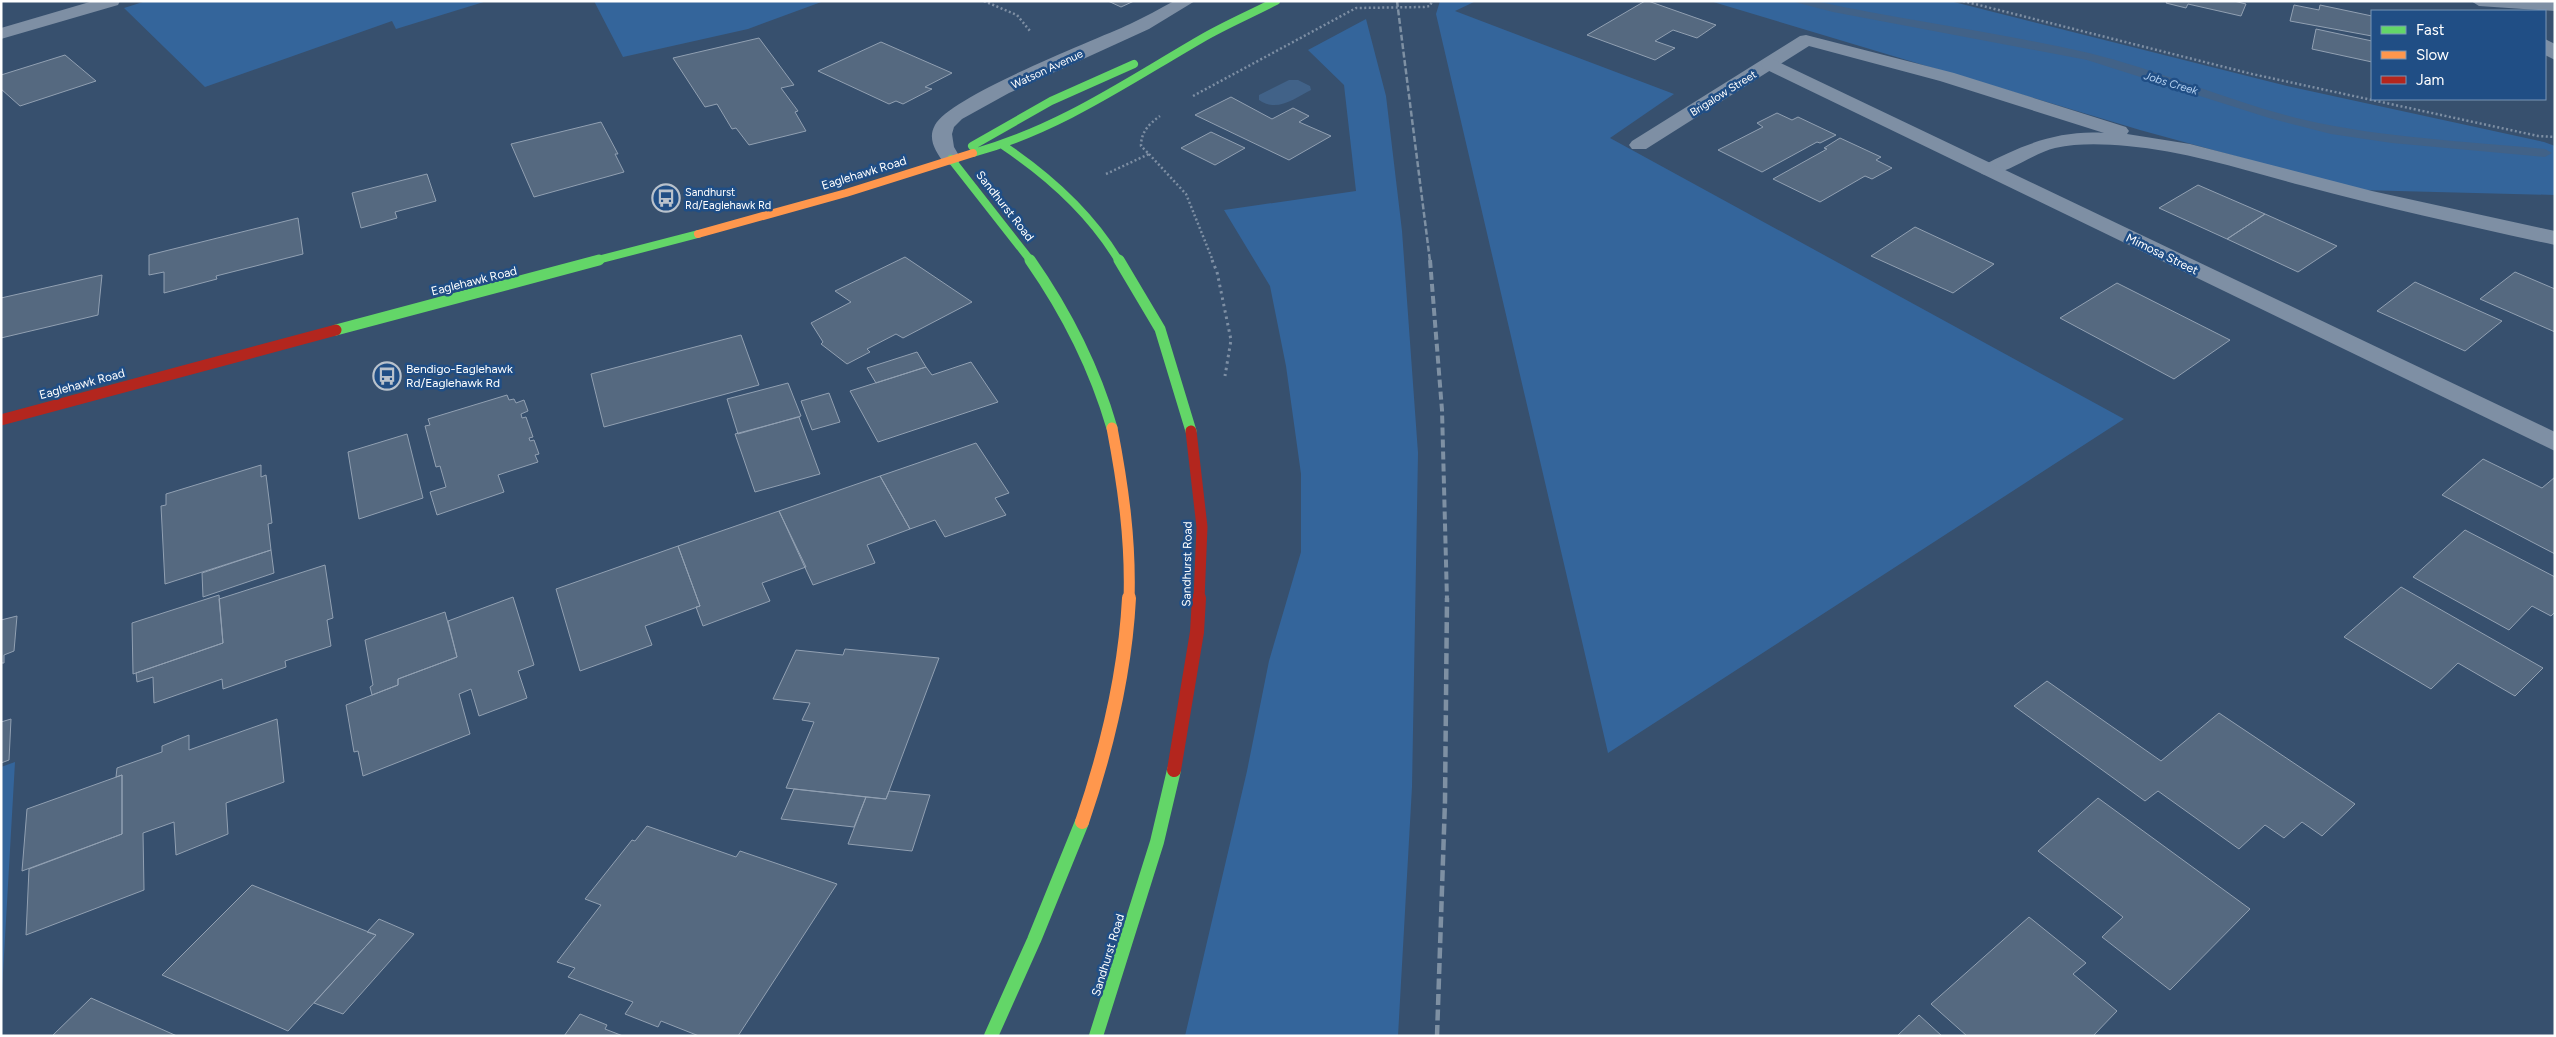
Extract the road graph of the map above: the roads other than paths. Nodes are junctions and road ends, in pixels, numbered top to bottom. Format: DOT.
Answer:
graph roads {
  1 [pos="112,1"];
  2 [pos="1187,1"];
  3 [pos="1276,1"];
  4 [pos="2479,1"];
  5 [pos="2509,5"];
  6 [pos="2555,6"];
  7 [pos="1,34"];
  8 [pos="1203,38"];
  9 [pos="2546,45"];
  10 [pos="2555,55"];
  11 [pos="1770,64"];
  12 [pos="985,138"];
  13 [pos="2161,144"];
  14 [pos="1639,145"];
  15 [pos="1004,146"];
  16 [pos="951,160"];
  17 [pos="1989,170"];
  18 [pos="2555,238"];
  19 [pos="1,420"];
  20 [pos="2555,443"];
  21 [pos="991,1036"];
  22 [pos="1096,1036"];
  1 -- 7 [label="street"];
  2 -- 16 [label="street, Watson Avenue"];
  3 -- 8 [label="main road, Eaglehawk Road"];
  4 -- 5 [label="street"];
  5 -- 6 [label="street"];
  8 -- 12 [label="main road, Eaglehawk Road"];
  8 -- 15 [label="main road, Eaglehawk Road"];
  9 -- 10 [label="street"];
  11 -- 13 [label="street, Brigalow Street"];
  11 -- 14 [label="street, Brigalow Street"];
  11 -- 17 [label="street, Mimosa Street"];
  12 -- 15 [label="main road, Sandhurst Road"];
  12 -- 16 [label="main road, Eaglehawk Road"];
  13 -- 17 [label="street"];
  13 -- 18 [label="street"];
  15 -- 16 [label="main road, Eaglehawk Road"];
  15 -- 22 [label="main road, Sandhurst Road"];
  16 -- 19 [label="main road, Eaglehawk Road"];
  16 -- 21 [label="main road, Sandhurst Road"];
  17 -- 20 [label="street, Mimosa Street"];
}
